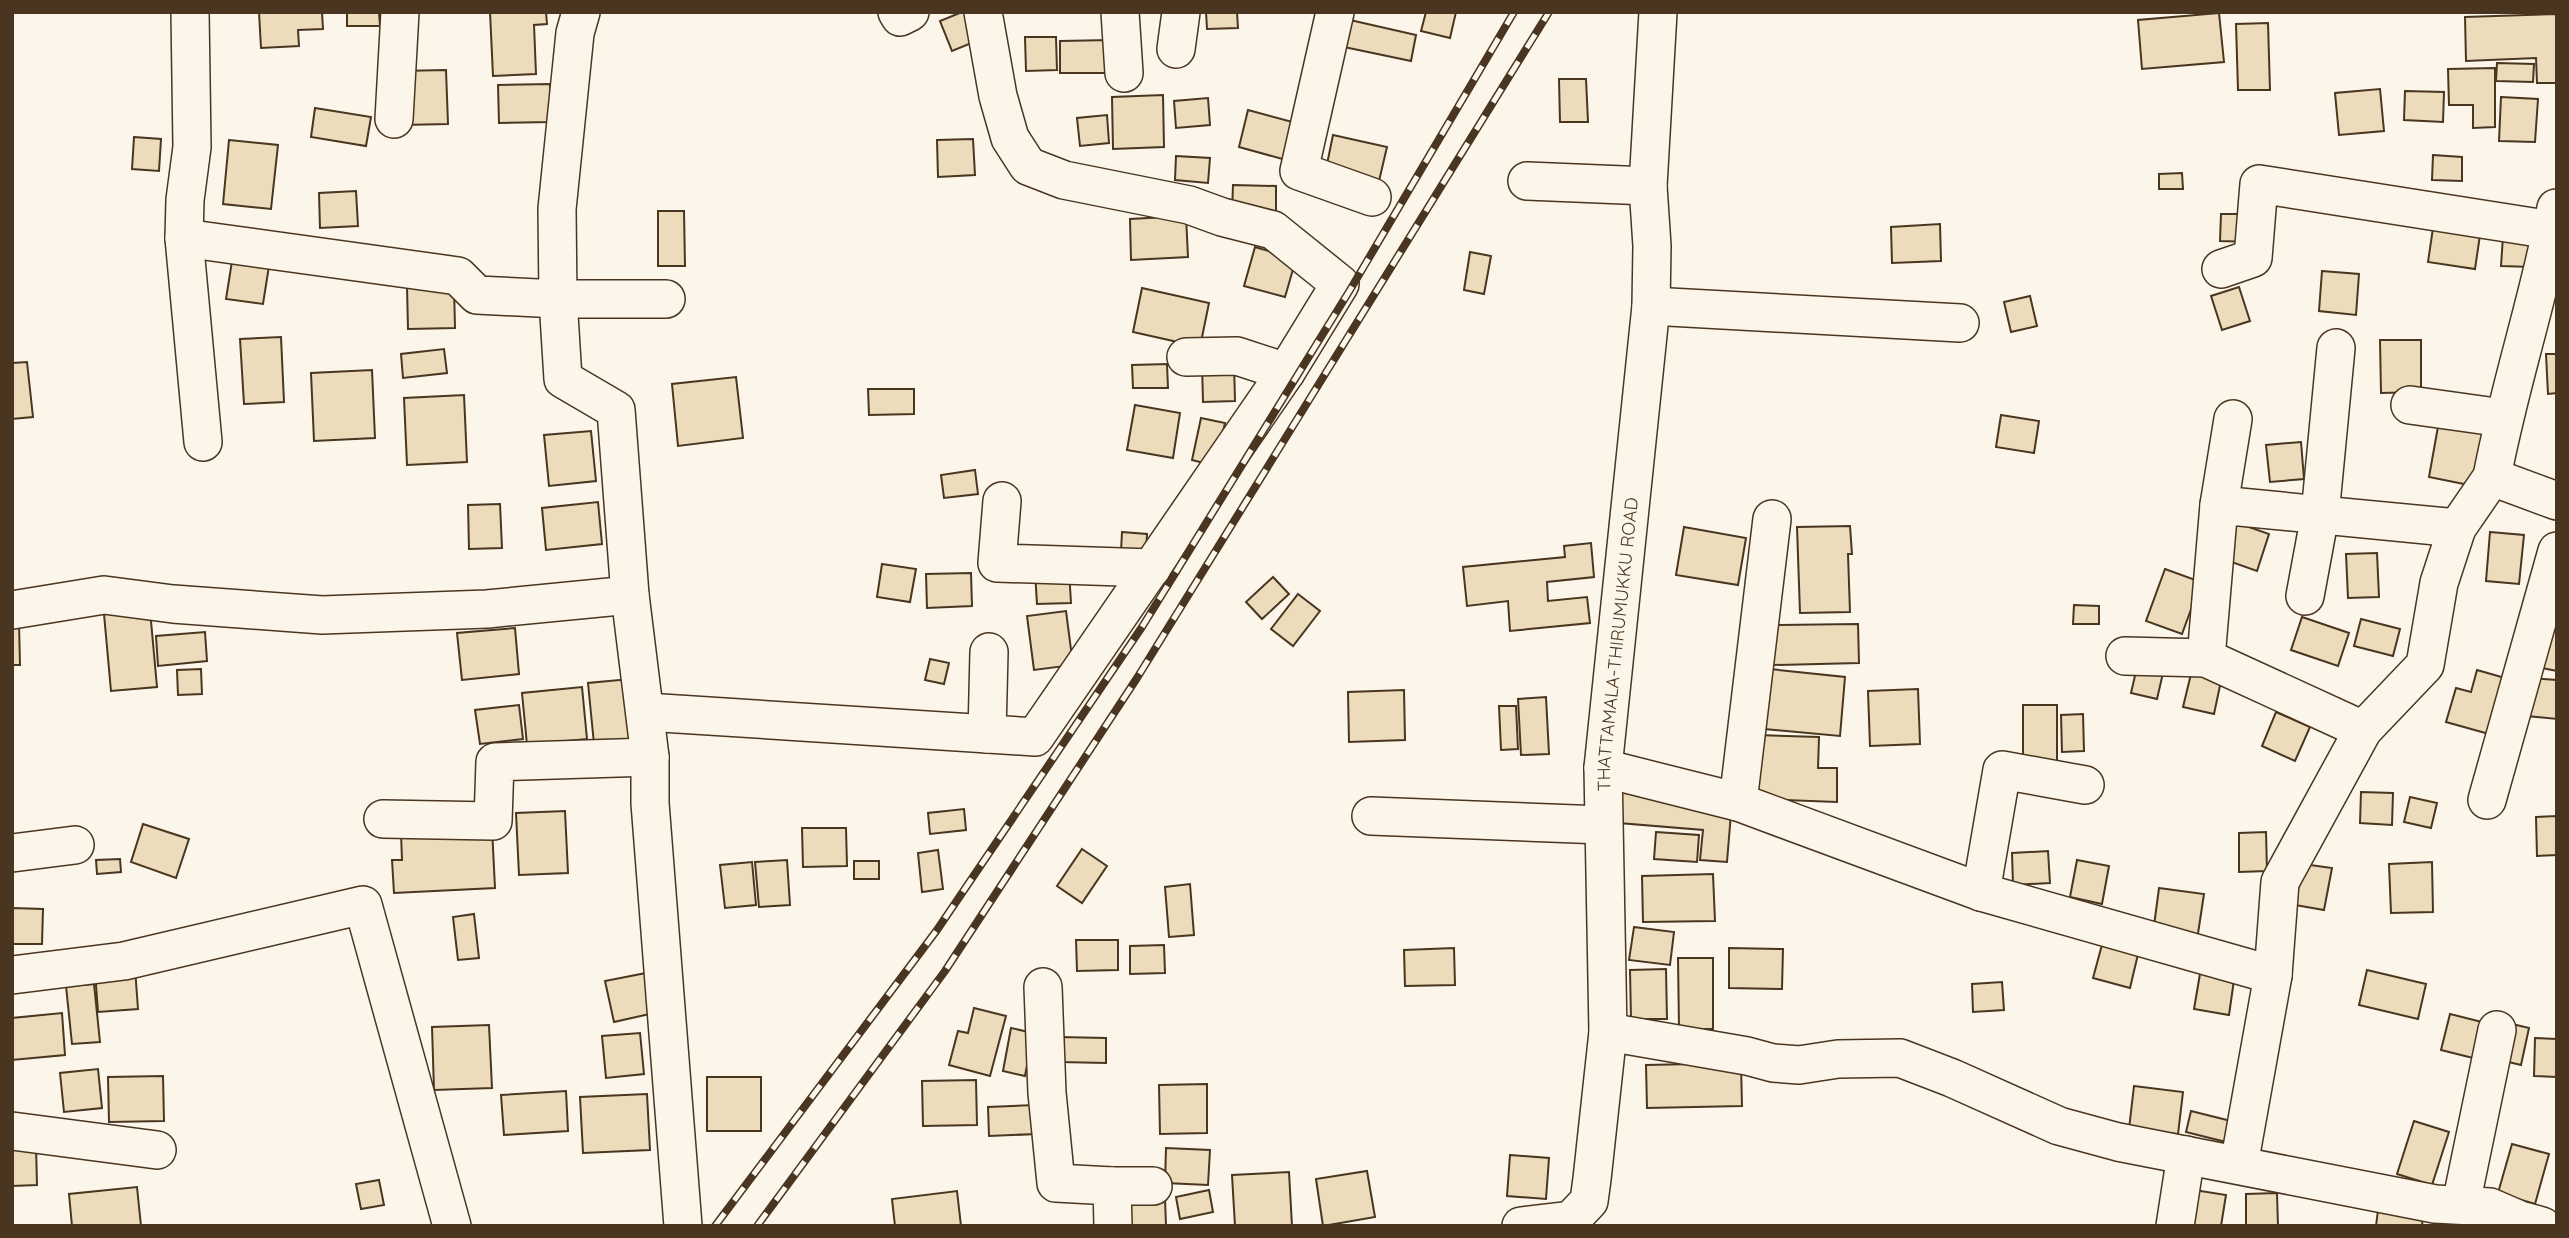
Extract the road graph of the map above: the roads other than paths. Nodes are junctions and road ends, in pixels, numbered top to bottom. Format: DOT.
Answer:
graph roads {
  1 [pos="190,12"];
  2 [pos="400,12"];
  3 [pos="581,12"];
  4 [pos="897,12"];
  5 [pos="910,12"];
  6 [pos="983,12"];
  7 [pos="1120,12"];
  8 [pos="1181,12"];
  9 [pos="1335,12"];
  10 [pos="1658,12"];
  11 [pos="1176,49"];
  12 [pos="1124,73"];
  13 [pos="394,119"];
  14 [pos="1527,181"];
  15 [pos="1648,186"];
  16 [pos="1372,197"];
  17 [pos="2554,218"];
  18 [pos="184,238"];
  19 [pos="2221,269"];
  20 [pos="2548,288"];
  21 [pos="558,299"];
  22 [pos="666,299"];
  23 [pos="1651,306"];
  24 [pos="1960,323"];
  25 [pos="2336,348"];
  26 [pos="1186,357"];
  27 [pos="1286,372"];
  28 [pos="2410,405"];
  29 [pos="2503,418"];
  30 [pos="2233,419"];
  31 [pos="203,442"];
  32 [pos="2492,477"];
  33 [pos="1002,501"];
  34 [pos="2557,501"];
  35 [pos="2219,505"];
  36 [pos="2320,515"];
  37 [pos="1772,519"];
  38 [pos="2457,528"];
  39 [pos="2557,551"];
  40 [pos="1152,568"];
  41 [pos="631,595"];
  42 [pos="2305,596"];
  43 [pos="12,610"];
  44 [pos="989,652"];
  45 [pos="2125,656"];
  46 [pos="2206,659"];
  47 [pos="646,712"];
  48 [pos="2363,730"];
  49 [pos="987,734"];
  50 [pos="650,757"];
  51 [pos="1603,768"];
  52 [pos="2085,785"];
  53 [pos="2487,800"];
  54 [pos="1738,802"];
  55 [pos="1371,816"];
  56 [pos="383,819"];
  57 [pos="1602,825"];
  58 [pos="75,845"];
  59 [pos="12,853"];
  60 [pos="1980,892"];
  61 [pos="12,975"];
  62 [pos="2273,975"];
  63 [pos="1043,986"];
  64 [pos="2497,1030"];
  65 [pos="1608,1032"];
  66 [pos="12,1131"];
  67 [pos="157,1150"];
  68 [pos="2186,1156"];
  69 [pos="2239,1165"];
  70 [pos="1112,1186"];
  71 [pos="1153,1186"];
  72 [pos="2443,1211"];
  73 [pos="452,1226"];
  74 [pos="683,1226"];
  75 [pos="1113,1226"];
  76 [pos="1521,1226"];
  77 [pos="2175,1226"];
  78 [pos="2542,1226"];
  1 -- 18 [label="street"];
  2 -- 13 [label="street"];
  3 -- 21 [label="street"];
  4 -- 5 [label="street"];
  6 -- 27 [label="street"];
  7 -- 12 [label="street"];
  8 -- 11 [label="street"];
  9 -- 16 [label="street"];
  10 -- 15 [label="street, THATTAMALA-THIRUMUKKU ROAD"];
  14 -- 15 [label="street"];
  15 -- 23 [label="street, THATTAMALA-THIRUMUKKU ROAD"];
  17 -- 19 [label="street"];
  17 -- 20 [label="street"];
  18 -- 21 [label="street"];
  18 -- 31 [label="street"];
  20 -- 29 [label="street"];
  21 -- 22 [label="street"];
  21 -- 41 [label="street"];
  23 -- 24 [label="street"];
  23 -- 51 [label="street, THATTAMALA-THIRUMUKKU ROAD"];
  25 -- 36 [label="street"];
  26 -- 27 [label="street"];
  27 -- 40 [label="street"];
  28 -- 29 [label="street"];
  29 -- 32 [label="street"];
  30 -- 35 [label="street"];
  32 -- 34 [label="street"];
  32 -- 38 [label="street"];
  33 -- 40 [label="street"];
  35 -- 36 [label="street"];
  35 -- 46 [label="street"];
  36 -- 38 [label="street"];
  36 -- 42 [label="street"];
  37 -- 54 [label="street"];
  38 -- 48 [label="street"];
  39 -- 53 [label="street"];
  40 -- 49 [label="street"];
  41 -- 43 [label="street"];
  41 -- 47 [label="street"];
  44 -- 49 [label="street"];
  45 -- 46 [label="street"];
  46 -- 48 [label="street"];
  47 -- 49 [label="street"];
  47 -- 50 [label="street"];
  48 -- 62 [label="street"];
  50 -- 56 [label="street"];
  50 -- 74 [label="street"];
  51 -- 54 [label="street"];
  51 -- 57 [label="street, THATTAMALA-THIRUMUKKU ROAD"];
  52 -- 60 [label="street"];
  54 -- 60 [label="street"];
  55 -- 57 [label="street"];
  57 -- 65 [label="street, THATTAMALA-THIRUMUKKU ROAD"];
  58 -- 59 [label="street"];
  60 -- 62 [label="street"];
  61 -- 73 [label="street"];
  62 -- 69 [label="street"];
  63 -- 70 [label="street"];
  64 -- 72 [label="street"];
  65 -- 68 [label="street"];
  65 -- 76 [label="street, THATTAMALA-THIRUMUKKU ROAD"];
  66 -- 67 [label="street"];
  68 -- 69 [label="street"];
  68 -- 77 [label="street"];
  69 -- 72 [label="street"];
  70 -- 71 [label="street"];
  70 -- 75 [label="street"];
  72 -- 78 [label="street"];
}
